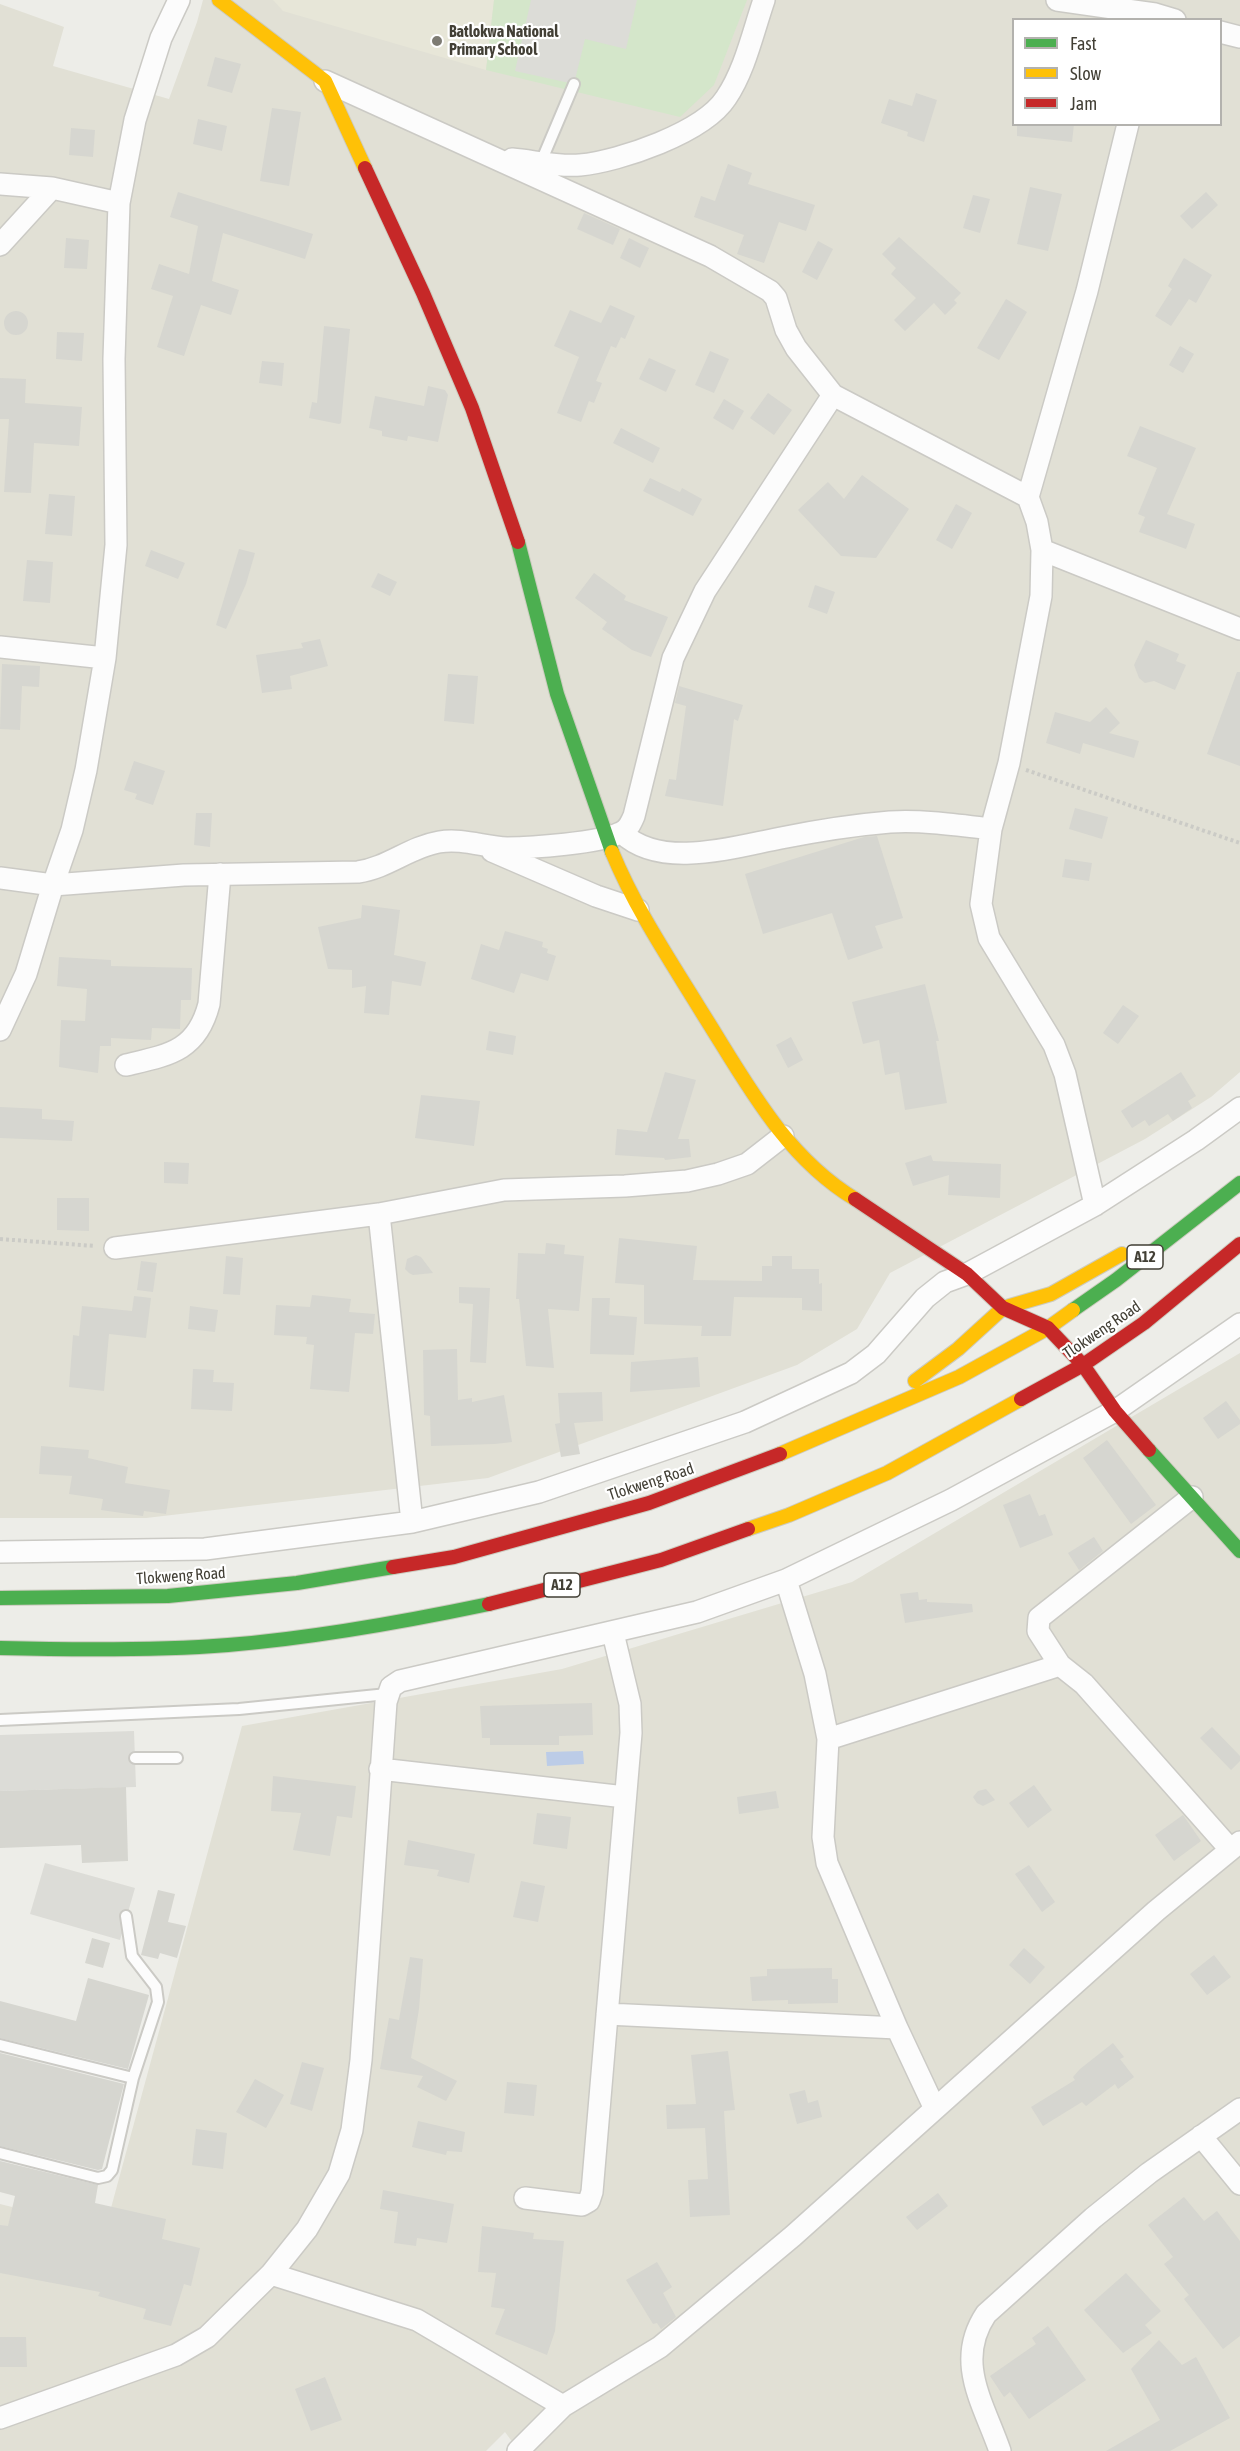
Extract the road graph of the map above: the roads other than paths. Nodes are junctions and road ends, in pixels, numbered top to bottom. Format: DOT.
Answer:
graph roads {
  1 [pos="179,0"];
  2 [pos="219,0"];
  3 [pos="764,0"];
  4 [pos="1057,0"];
  5 [pos="1159,13"];
  6 [pos="1222,32"];
  7 [pos="1240,37"];
  8 [pos="326,81"];
  9 [pos="574,84"];
  10 [pos="1128,126"];
  11 [pos="486,155"];
  12 [pos="541,162"];
  13 [pos="0,184"];
  14 [pos="52,188"];
  15 [pos="119,203"];
  16 [pos="0,245"];
  17 [pos="833,395"];
  18 [pos="1028,497"];
  19 [pos="1042,550"];
  20 [pos="1240,630"];
  21 [pos="0,646"];
  22 [pos="105,658"];
  23 [pos="991,829"];
  24 [pos="615,835"];
  25 [pos="480,846"];
  26 [pos="220,874"];
  27 [pos="0,878"];
  28 [pos="52,885"];
  29 [pos="638,910"];
  30 [pos="0,1030"];
  31 [pos="126,1065"];
  32 [pos="1240,1108"];
  33 [pos="783,1136"];
  34 [pos="1240,1183"];
  35 [pos="1215,1203"];
  36 [pos="1095,1204"];
  37 [pos="379,1214"];
  38 [pos="1240,1244"];
  39 [pos="115,1248"];
  40 [pos="967,1274"];
  41 [pos="1004,1308"];
  42 [pos="1240,1324"];
  43 [pos="1048,1328"];
  44 [pos="1083,1365"];
  45 [pos="882,1410"];
  46 [pos="1115,1411"];
  47 [pos="1192,1497"];
  48 [pos="412,1522"];
  49 [pos="1240,1551"];
  50 [pos="0,1552"];
  51 [pos="786,1580"];
  52 [pos="0,1598"];
  53 [pos="613,1633"];
  54 [pos="0,1648"];
  55 [pos="1060,1665"];
  56 [pos="387,1694"];
  57 [pos="0,1720"];
  58 [pos="828,1739"];
  59 [pos="135,1758"];
  60 [pos="177,1758"];
  61 [pos="381,1768"];
  62 [pos="625,1797"];
  63 [pos="1235,1845"];
  64 [pos="126,1917"];
  65 [pos="607,2014"];
  66 [pos="897,2028"];
  67 [pos="0,2045"];
  68 [pos="132,2078"];
  69 [pos="935,2109"];
  70 [pos="1240,2109"];
  71 [pos="1201,2136"];
  72 [pos="0,2153"];
  73 [pos="1240,2184"];
  74 [pos="525,2198"];
  75 [pos="271,2274"];
  76 [pos="563,2406"];
  77 [pos="0,2418"];
  78 [pos="519,2451"];
  79 [pos="1000,2451"];
  1 -- 15 [label="street"];
  2 -- 8 [label="main road"];
  3 -- 12 [label="street"];
  4 -- 5 [label="street"];
  6 -- 7 [label="street"];
  8 -- 11 [label="street"];
  8 -- 24 [label="main road"];
  9 -- 12 [label="lane"];
  10 -- 18 [label="street"];
  11 -- 12 [label="street"];
  11 -- 17 [label="street"];
  13 -- 14 [label="street"];
  14 -- 15 [label="street"];
  14 -- 16 [label="street"];
  15 -- 22 [label="street"];
  17 -- 18 [label="street"];
  17 -- 24 [label="street"];
  18 -- 19 [label="street"];
  19 -- 20 [label="street"];
  19 -- 23 [label="street"];
  21 -- 22 [label="street"];
  22 -- 28 [label="street"];
  23 -- 24 [label="street"];
  23 -- 36 [label="street"];
  24 -- 25 [label="street"];
  24 -- 29 [label="main road"];
  25 -- 26 [label="street"];
  25 -- 29 [label="street"];
  26 -- 28 [label="street"];
  26 -- 31 [label="street"];
  27 -- 28 [label="street"];
  28 -- 30 [label="street"];
  29 -- 33 [label="main road"];
  32 -- 36 [label="street"];
  33 -- 37 [label="street"];
  33 -- 40 [label="main road"];
  34 -- 35 [label="main road, Tlokweng Road / A12"];
  35 -- 41 [label="main road"];
  35 -- 43 [label="main road, Tlokweng Road / A12"];
  36 -- 40 [label="street"];
  37 -- 39 [label="street"];
  37 -- 48 [label="street"];
  38 -- 44 [label="main road, Tlokweng Road / A12"];
  40 -- 41 [label="main road"];
  40 -- 48 [label="street"];
  41 -- 43 [label="main road"];
  41 -- 45 [label="main road"];
  42 -- 46 [label="street"];
  43 -- 44 [label="main road"];
  43 -- 45 [label="main road, Tlokweng Road / A12"];
  44 -- 46 [label="main road"];
  44 -- 54 [label="main road, Tlokweng Road / A12"];
  45 -- 52 [label="main road, Tlokweng Road / A12"];
  46 -- 47 [label="main road"];
  46 -- 51 [label="street"];
  47 -- 49 [label="main road"];
  47 -- 55 [label="street"];
  48 -- 50 [label="street"];
  51 -- 53 [label="street"];
  51 -- 58 [label="street"];
  53 -- 56 [label="street"];
  53 -- 62 [label="street"];
  55 -- 58 [label="street"];
  55 -- 63 [label="street"];
  56 -- 57 [label="lane"];
  56 -- 61 [label="street"];
  58 -- 66 [label="street"];
  59 -- 60 [label="lane"];
  61 -- 62 [label="street"];
  61 -- 75 [label="street"];
  62 -- 65 [label="street"];
  63 -- 69 [label="street"];
  64 -- 68 [label="lane"];
  65 -- 66 [label="street"];
  65 -- 74 [label="street"];
  66 -- 69 [label="street"];
  67 -- 68 [label="lane"];
  68 -- 72 [label="lane"];
  69 -- 76 [label="street"];
  70 -- 71 [label="street"];
  71 -- 73 [label="street"];
  71 -- 79 [label="street"];
  75 -- 76 [label="street"];
  75 -- 77 [label="street"];
  76 -- 78 [label="street"];
}
